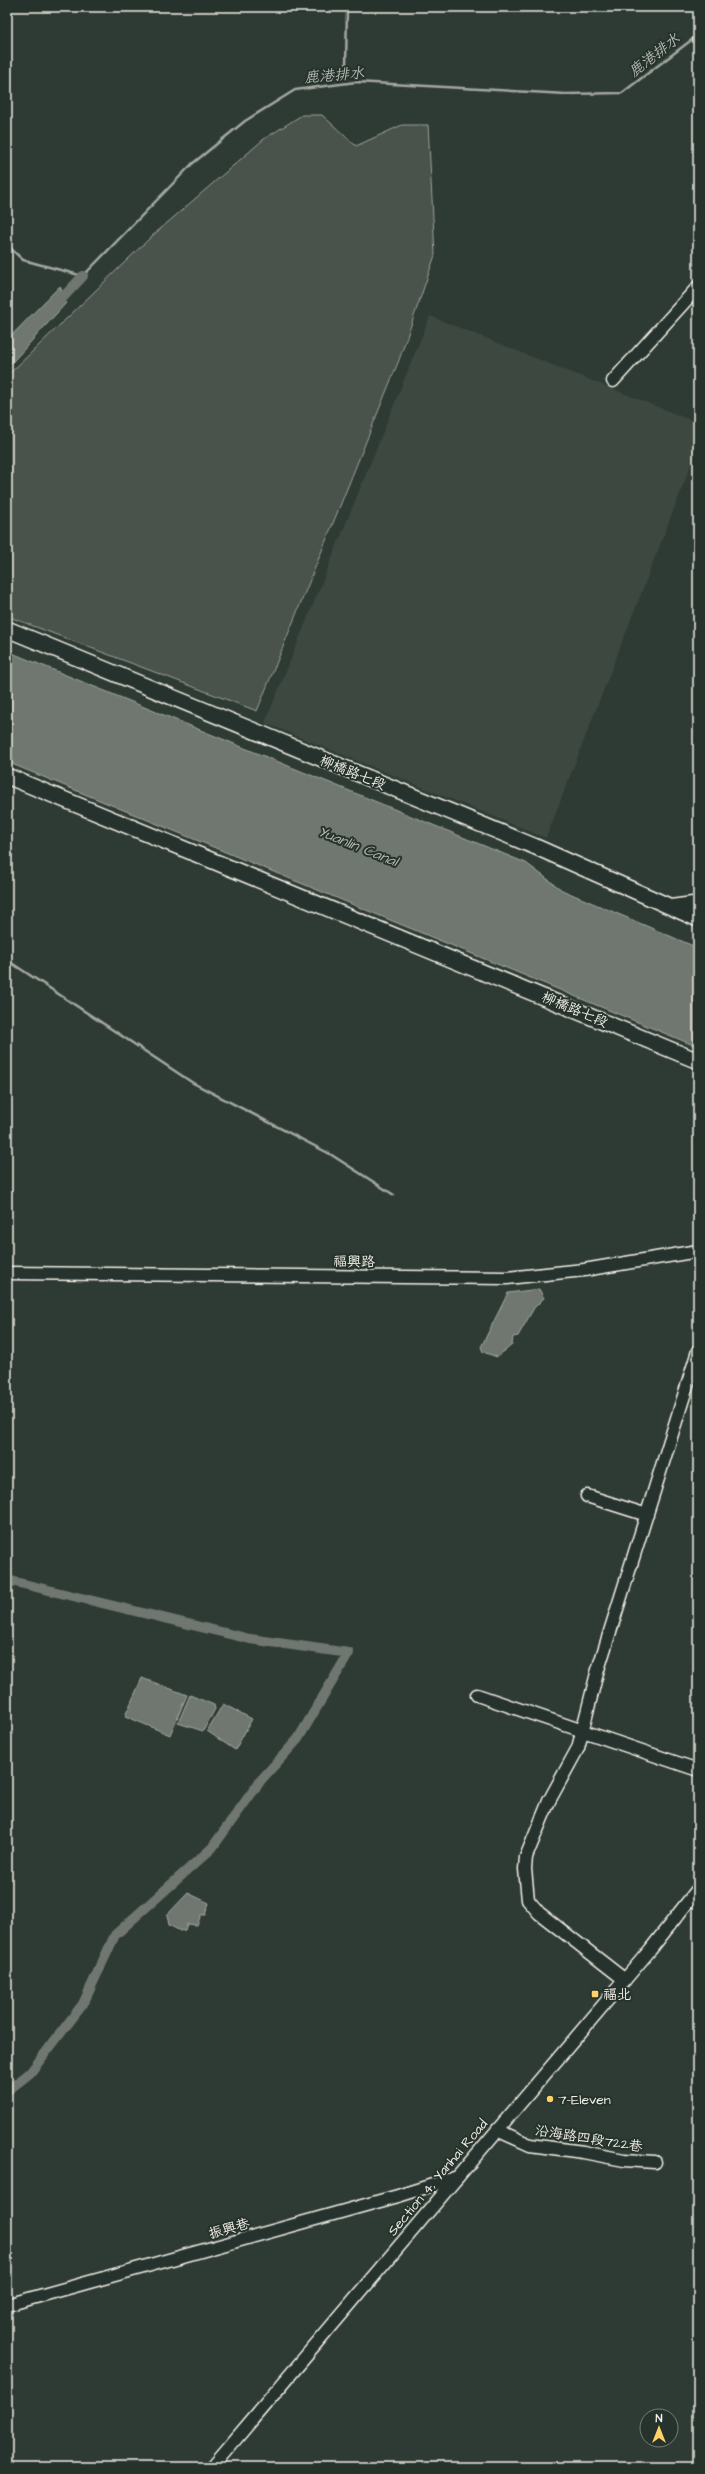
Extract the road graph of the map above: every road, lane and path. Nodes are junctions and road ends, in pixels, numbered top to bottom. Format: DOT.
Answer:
graph roads {
  1 [pos="698,287"];
  2 [pos="613,381"];
  3 [pos="7,629"];
  4 [pos="7,776"];
  5 [pos="698,904"];
  6 [pos="670,906"];
  7 [pos="698,919"];
  8 [pos="698,1060"];
  9 [pos="698,1251"];
  10 [pos="7,1273"];
  11 [pos="698,1351"];
  12 [pos="587,1496"];
  13 [pos="646,1515"];
  14 [pos="477,1696"];
  15 [pos="583,1731"];
  16 [pos="698,1770"];
  17 [pos="698,1889"];
  18 [pos="625,1980"];
  19 [pos="497,2130"];
  20 [pos="655,2162"];
  21 [pos="458,2177"];
  22 [pos="7,2305"];
  23 [pos="212,2467"];
  1 -- 2 [label="street"];
  3 -- 6 [label="main road, 柳橋路七段"];
  4 -- 8 [label="main road, 柳橋路七段"];
  5 -- 6 [label="street"];
  6 -- 7 [label="main road, 柳橋路七段"];
  9 -- 10 [label="street, 福興路"];
  11 -- 13 [label="street"];
  12 -- 13 [label="street"];
  13 -- 15 [label="street"];
  14 -- 15 [label="street"];
  15 -- 16 [label="street"];
  15 -- 18 [label="street"];
  17 -- 18 [label="street, Section 4, Yanhai Road"];
  18 -- 19 [label="street, Section 4, Yanhai Road"];
  19 -- 20 [label="street, 沿海路四段722巷"];
  19 -- 21 [label="street, Section 4, Yanhai Road"];
  21 -- 22 [label="street, 振興巷"];
  21 -- 23 [label="street, Section 4, Yanhai Road"];
}
